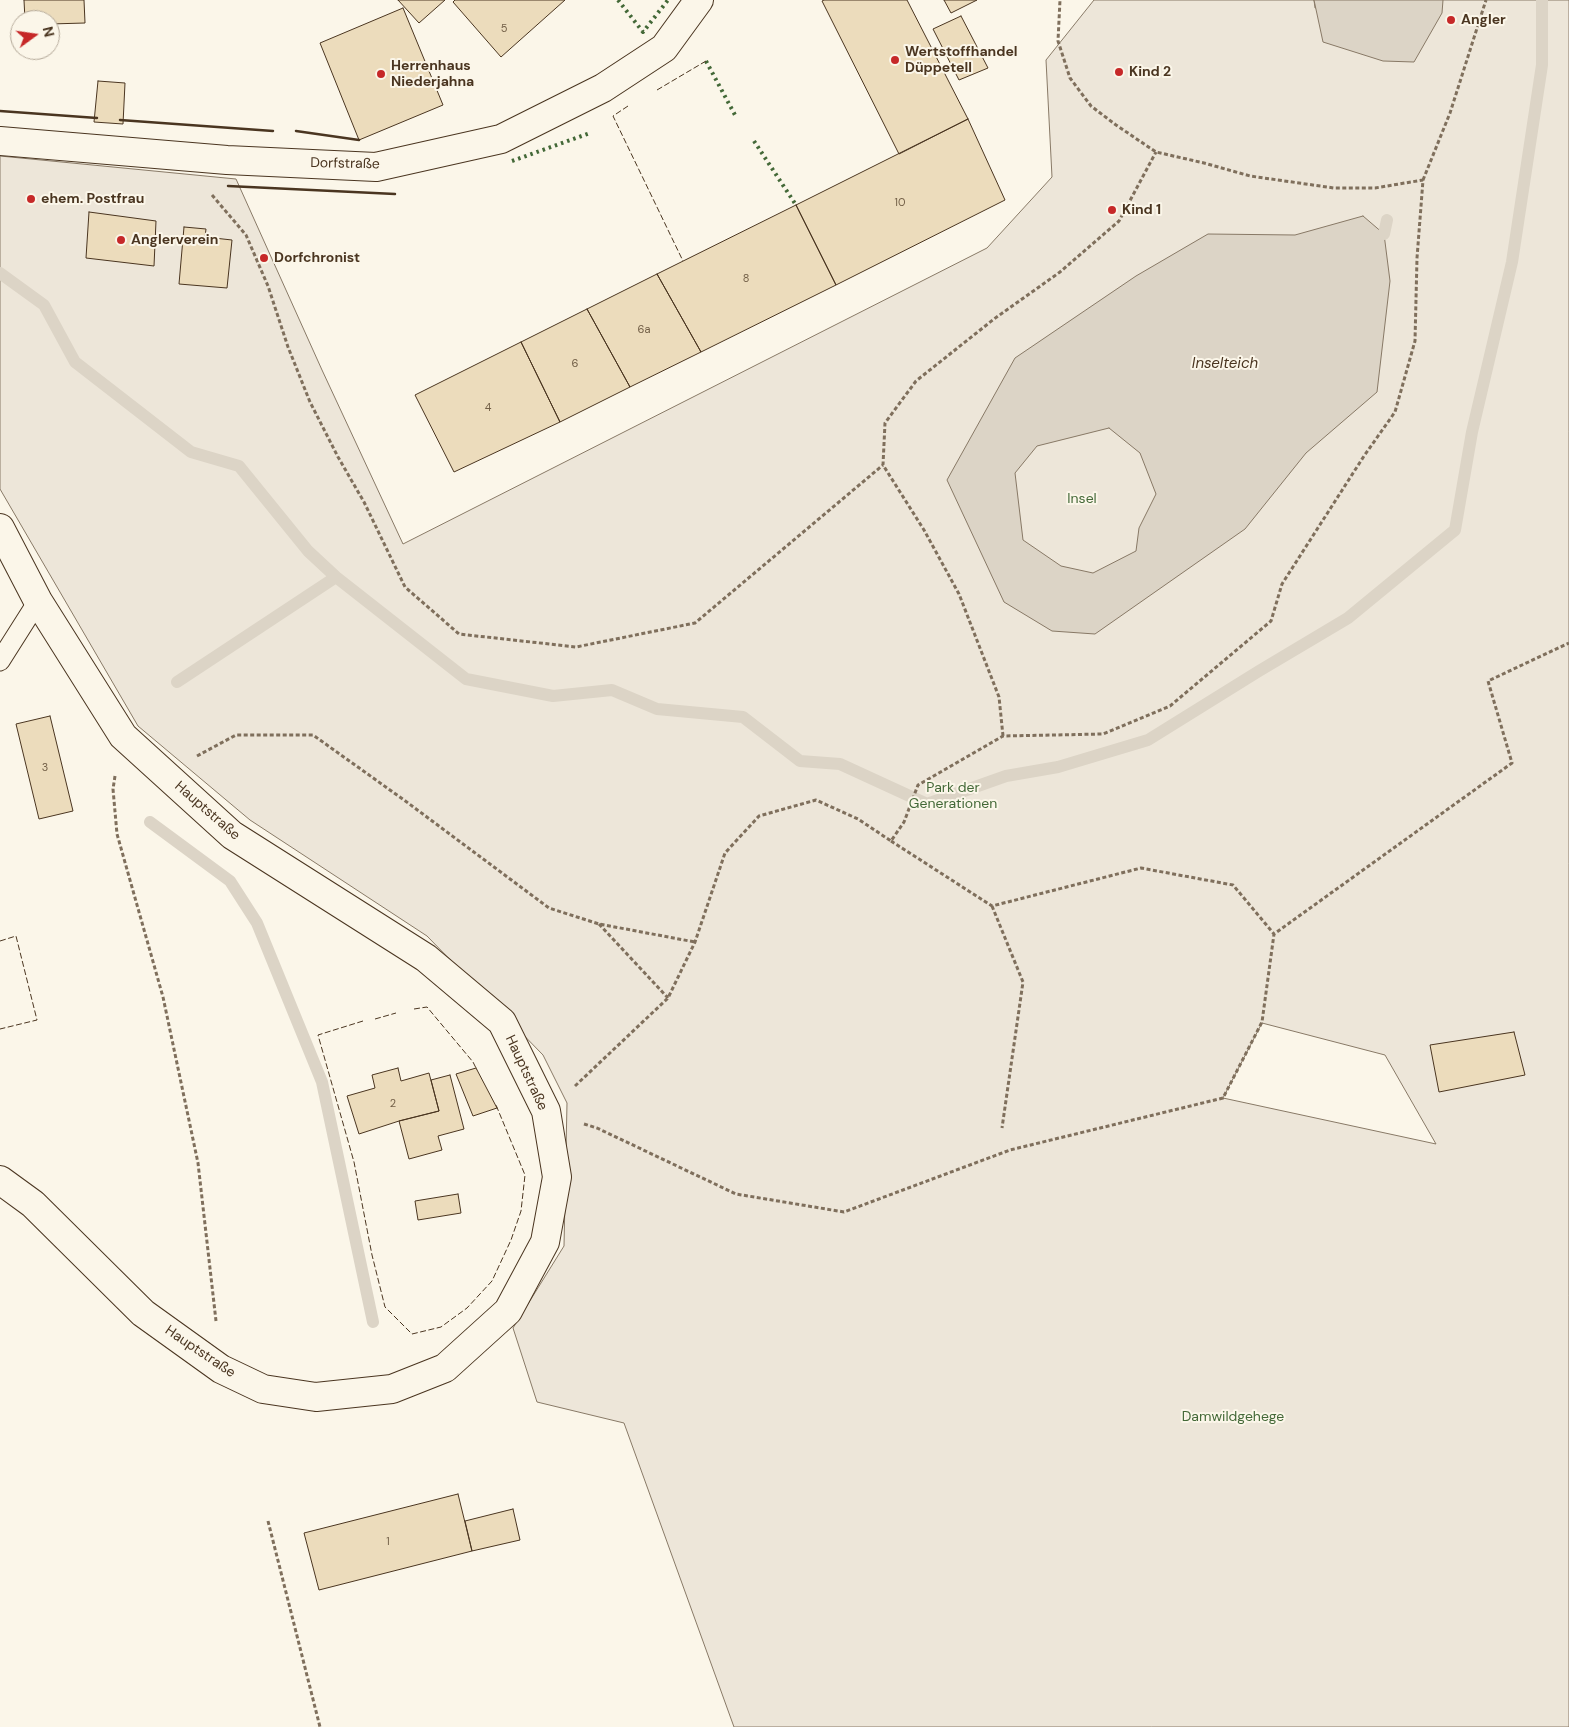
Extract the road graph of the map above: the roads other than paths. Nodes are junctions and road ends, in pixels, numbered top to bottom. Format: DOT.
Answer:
graph roads {
  1 [pos="699,0"];
  2 [pos="0,141"];
  3 [pos="0,528"];
  4 [pos="38,601"];
  5 [pos="0,661"];
  6 [pos="0,1180"];
  1 -- 2 [label="street, Dorfstraße"];
  3 -- 4 [label="street, Hauptstraße"];
  4 -- 5 [label="lane"];
  4 -- 6 [label="street, Hauptstraße"];
}
